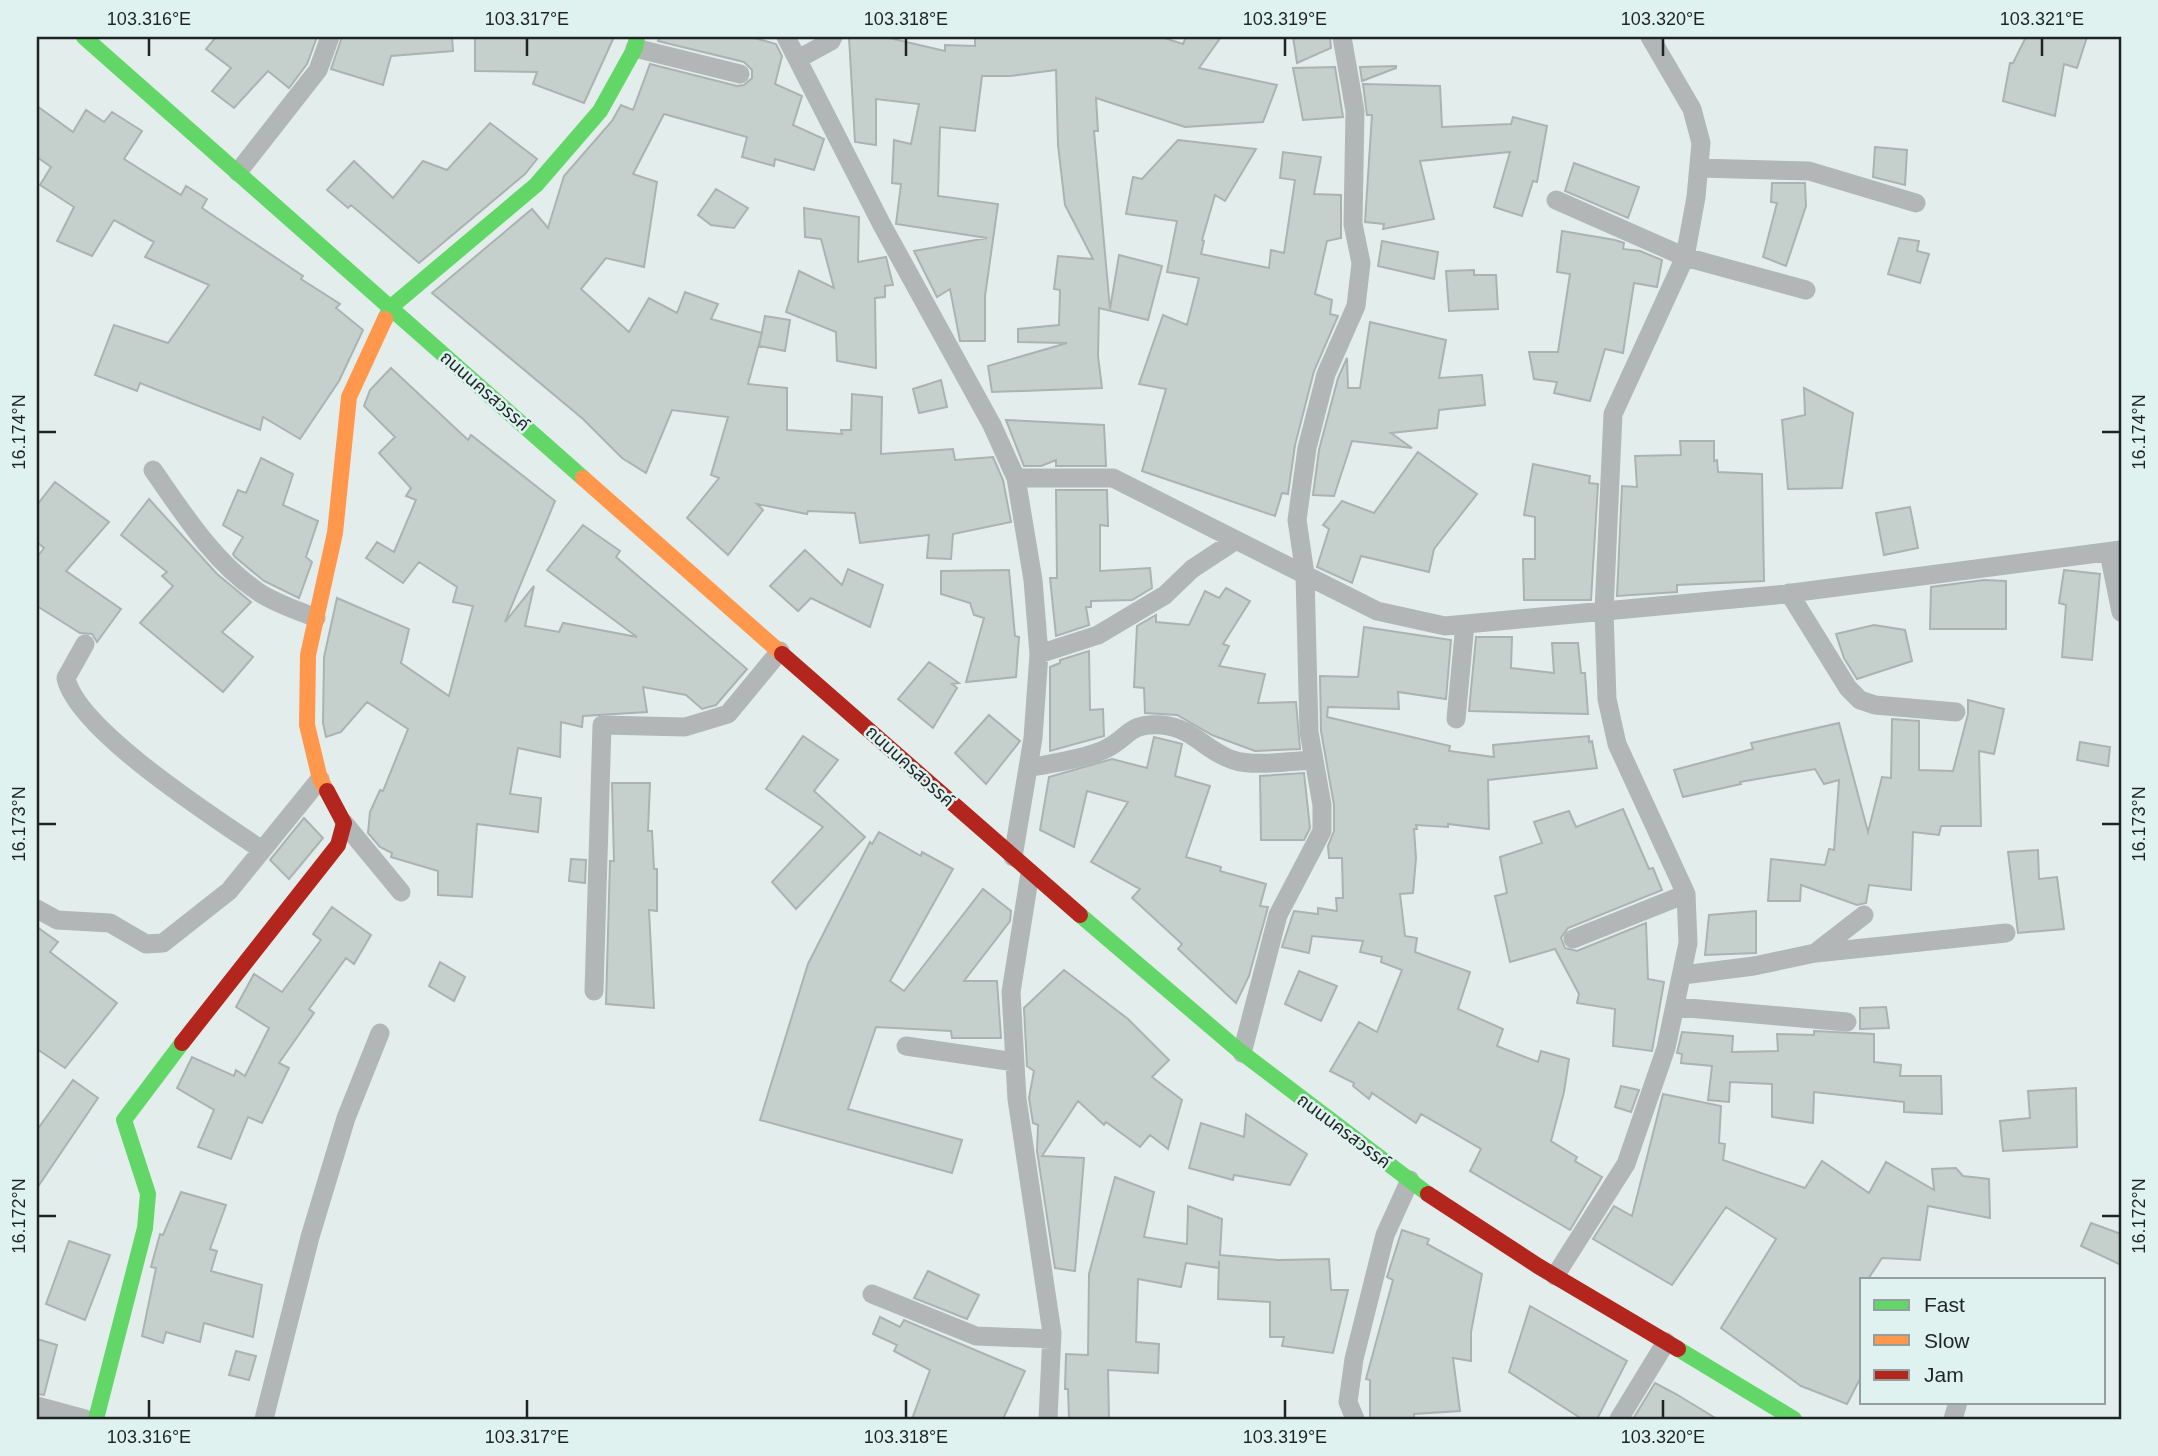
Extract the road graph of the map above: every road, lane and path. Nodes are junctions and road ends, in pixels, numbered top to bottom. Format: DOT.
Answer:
graph roads {
  1 [pos="84,37"];
  2 [pos="330,37"];
  3 [pos="786,37"];
  4 [pos="833,37"];
  5 [pos="1342,37"];
  6 [pos="1650,37"];
  7 [pos="636,42"];
  8 [pos="798,59"];
  9 [pos="740,74"];
  10 [pos="1699,168"];
  11 [pos="238,172"];
  12 [pos="1556,200"];
  13 [pos="1916,203"];
  14 [pos="1685,257"];
  15 [pos="1806,290"];
  16 [pos="391,307"];
  17 [pos="153,470"];
  18 [pos="1016,478"];
  19 [pos="1236,540"];
  20 [pos="2115,552"];
  21 [pos="1305,575"];
  22 [pos="1789,593"];
  23 [pos="1604,611"];
  24 [pos="2121,612"];
  25 [pos="316,618"];
  26 [pos="1465,624"];
  27 [pos="85,644"];
  28 [pos="780,651"];
  29 [pos="1039,654"];
  30 [pos="1956,712"];
  31 [pos="1456,719"];
  32 [pos="1314,760"];
  33 [pos="1028,768"];
  34 [pos="320,779"];
  35 [pos="344,822"];
  36 [pos="262,850"];
  37 [pos="1013,857"];
  38 [pos="1030,873"];
  39 [pos="401,892"];
  40 [pos="1686,894"];
  41 [pos="37,909"];
  42 [pos="1864,915"];
  43 [pos="2006,933"];
  44 [pos="1573,939"];
  45 [pos="1815,953"];
  46 [pos="1683,975"];
  47 [pos="594,991"];
  48 [pos="1677,1007"];
  49 [pos="1847,1022"];
  50 [pos="380,1033"];
  51 [pos="906,1046"];
  52 [pos="1242,1053"];
  53 [pos="1015,1062"];
  54 [pos="1410,1180"];
  55 [pos="1555,1276"];
  56 [pos="872,1294"];
  57 [pos="1052,1339"];
  58 [pos="1666,1342"];
  59 [pos="37,1406"];
  60 [pos="85,1419"];
  61 [pos="96,1419"];
  62 [pos="264,1419"];
  63 [pos="1048,1419"];
  64 [pos="1355,1419"];
  65 [pos="1619,1419"];
  66 [pos="1794,1419"];
  1 -- 11 [label="main road, ถนนนครสวรรค์"];
  2 -- 11 [label="street"];
  3 -- 8 [label="street"];
  4 -- 8 [label="street"];
  5 -- 21 [label="street"];
  6 -- 10 [label="street"];
  7 -- 9 [label="street"];
  7 -- 16 [label="main road"];
  8 -- 18 [label="street"];
  10 -- 13 [label="street"];
  10 -- 14 [label="street"];
  11 -- 16 [label="main road, ถนนนครสวรรค์"];
  12 -- 14 [label="street"];
  14 -- 15 [label="street"];
  14 -- 23 [label="street"];
  16 -- 25 [label="main road"];
  16 -- 28 [label="main road, ถนนนครสวรรค์"];
  17 -- 25 [label="street"];
  18 -- 19 [label="street"];
  18 -- 29 [label="street"];
  19 -- 21 [label="street"];
  19 -- 29 [label="street"];
  20 -- 22 [label="street"];
  20 -- 24 [label="street"];
  21 -- 26 [label="street"];
  21 -- 32 [label="street"];
  22 -- 23 [label="street"];
  22 -- 30 [label="street"];
  23 -- 26 [label="street"];
  23 -- 40 [label="street"];
  25 -- 34 [label="main road"];
  26 -- 31 [label="street"];
  27 -- 36 [label="street"];
  28 -- 37 [label="main road, ถนนนครสวรรค์"];
  28 -- 47 [label="street"];
  29 -- 33 [label="street"];
  32 -- 33 [label="street"];
  32 -- 52 [label="street"];
  33 -- 37 [label="street"];
  34 -- 35 [label="main road"];
  34 -- 36 [label="street"];
  35 -- 39 [label="street"];
  35 -- 61 [label="main road"];
  36 -- 41 [label="street"];
  37 -- 38 [label="main road, ถนนนครสวรรค์"];
  38 -- 52 [label="main road, ถนนนครสวรรค์"];
  38 -- 53 [label="street"];
  40 -- 44 [label="street"];
  40 -- 46 [label="street"];
  42 -- 45 [label="street"];
  43 -- 45 [label="street"];
  45 -- 46 [label="street"];
  46 -- 48 [label="street"];
  48 -- 49 [label="street"];
  48 -- 55 [label="street"];
  50 -- 62 [label="street"];
  51 -- 53 [label="street"];
  52 -- 54 [label="main road, ถนนนครสวรรค์"];
  53 -- 57 [label="street"];
  54 -- 55 [label="main road, ถนนนครสวรรค์"];
  54 -- 64 [label="street"];
  55 -- 58 [label="main road, ถนนนครสวรรค์"];
  56 -- 57 [label="street"];
  57 -- 63 [label="street"];
  58 -- 65 [label="street"];
  58 -- 66 [label="main road, ถนนนครสวรรค์"];
  59 -- 60 [label="street"];
}
